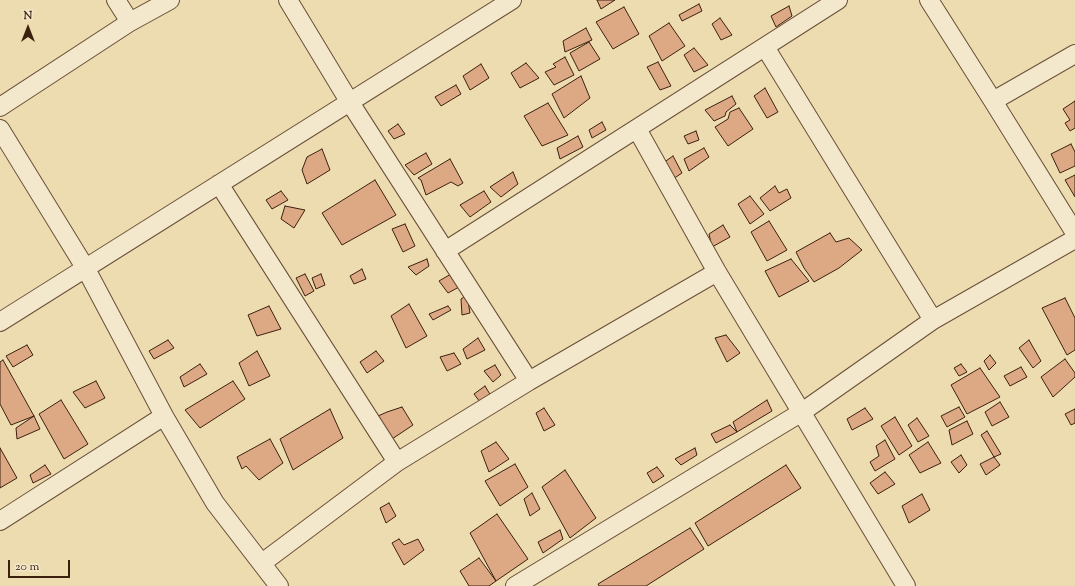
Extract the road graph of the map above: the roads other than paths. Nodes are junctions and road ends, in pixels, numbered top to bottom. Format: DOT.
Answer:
graph roads {
  1 [pos="116,0"];
  2 [pos="170,0"];
  3 [pos="288,0"];
  4 [pos="512,0"];
  5 [pos="838,0"];
  6 [pos="929,0"];
  7 [pos="130,22"];
  8 [pos="765,46"];
  9 [pos="1075,54"];
  10 [pos="349,101"];
  11 [pos="993,101"];
  12 [pos="0,107"];
  13 [pos="0,129"];
  14 [pos="637,129"];
  15 [pos="219,184"];
  16 [pos="1075,233"];
  17 [pos="1075,239"];
  18 [pos="445,251"];
  19 [pos="86,269"];
  20 [pos="717,272"];
  21 [pos="933,320"];
  22 [pos="0,322"];
  23 [pos="529,381"];
  24 [pos="802,412"];
  25 [pos="164,416"];
  26 [pos="397,462"];
  27 [pos="0,521"];
  28 [pos="262,563"];
  29 [pos="279,586"];
  30 [pos="515,586"];
  31 [pos="906,586"];
  1 -- 7 [label="street"];
  2 -- 7 [label="street"];
  3 -- 10 [label="street"];
  4 -- 10 [label="street"];
  5 -- 8 [label="street"];
  6 -- 11 [label="street"];
  7 -- 12 [label="street"];
  8 -- 14 [label="street"];
  8 -- 21 [label="street"];
  9 -- 11 [label="street"];
  10 -- 15 [label="street"];
  10 -- 18 [label="street"];
  11 -- 16 [label="street"];
  13 -- 19 [label="street"];
  14 -- 18 [label="street"];
  14 -- 20 [label="street"];
  15 -- 19 [label="street"];
  15 -- 26 [label="street"];
  17 -- 21 [label="street"];
  18 -- 23 [label="street"];
  19 -- 22 [label="street"];
  19 -- 25 [label="street"];
  20 -- 23 [label="street"];
  20 -- 24 [label="street"];
  21 -- 24 [label="street"];
  23 -- 26 [label="street"];
  24 -- 30 [label="street"];
  24 -- 31 [label="street"];
  25 -- 27 [label="street"];
  25 -- 28 [label="street"];
  26 -- 28 [label="street"];
  28 -- 29 [label="street"];
}
